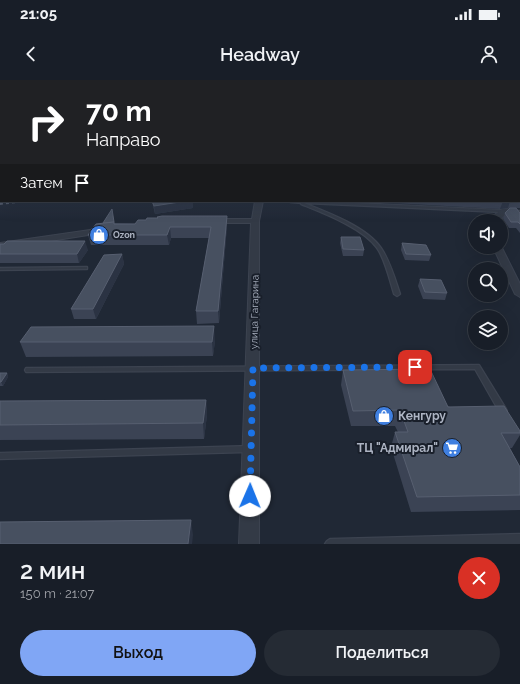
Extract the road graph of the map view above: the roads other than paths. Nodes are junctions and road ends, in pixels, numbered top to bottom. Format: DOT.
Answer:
graph roads {
  1 [pos="259,202"];
  2 [pos="300,202"];
  3 [pos="321,202"];
  4 [pos="504,210"];
  5 [pos="520,212"];
  6 [pos="500,214"];
  7 [pos="204,221"];
  8 [pos="255,221"];
  9 [pos="111,229"];
  10 [pos="0,246"];
  11 [pos="500,254"];
  12 [pos="85,268"];
  13 [pos="0,269"];
  14 [pos="397,294"];
  15 [pos="520,294"];
  16 [pos="253,368"];
  17 [pos="28,370"];
  18 [pos="508,421"];
  19 [pos="251,449"];
  20 [pos="0,456"];
  21 [pos="520,539"];
  22 [pos="250,544"];
  23 [pos="330,544"];
  1 -- 8 [label="street, улица Гагарина"];
  2 -- 14 [label="lane"];
  3 -- 4 [label="lane"];
  4 -- 5 [label="lane"];
  4 -- 6 [label="street"];
  7 -- 8 [label="street"];
  8 -- 16 [label="street, улица Гагарина"];
  9 -- 10 [label="street"];
  11 -- 15 [label="street"];
  12 -- 13 [label="lane"];
  16 -- 17 [label="lane"];
  16 -- 18 [label="lane"];
  16 -- 19 [label="street, улица Гагарина"];
  19 -- 20 [label="lane"];
  19 -- 22 [label="street, улица Гагарина"];
  21 -- 23 [label="lane"];
}
